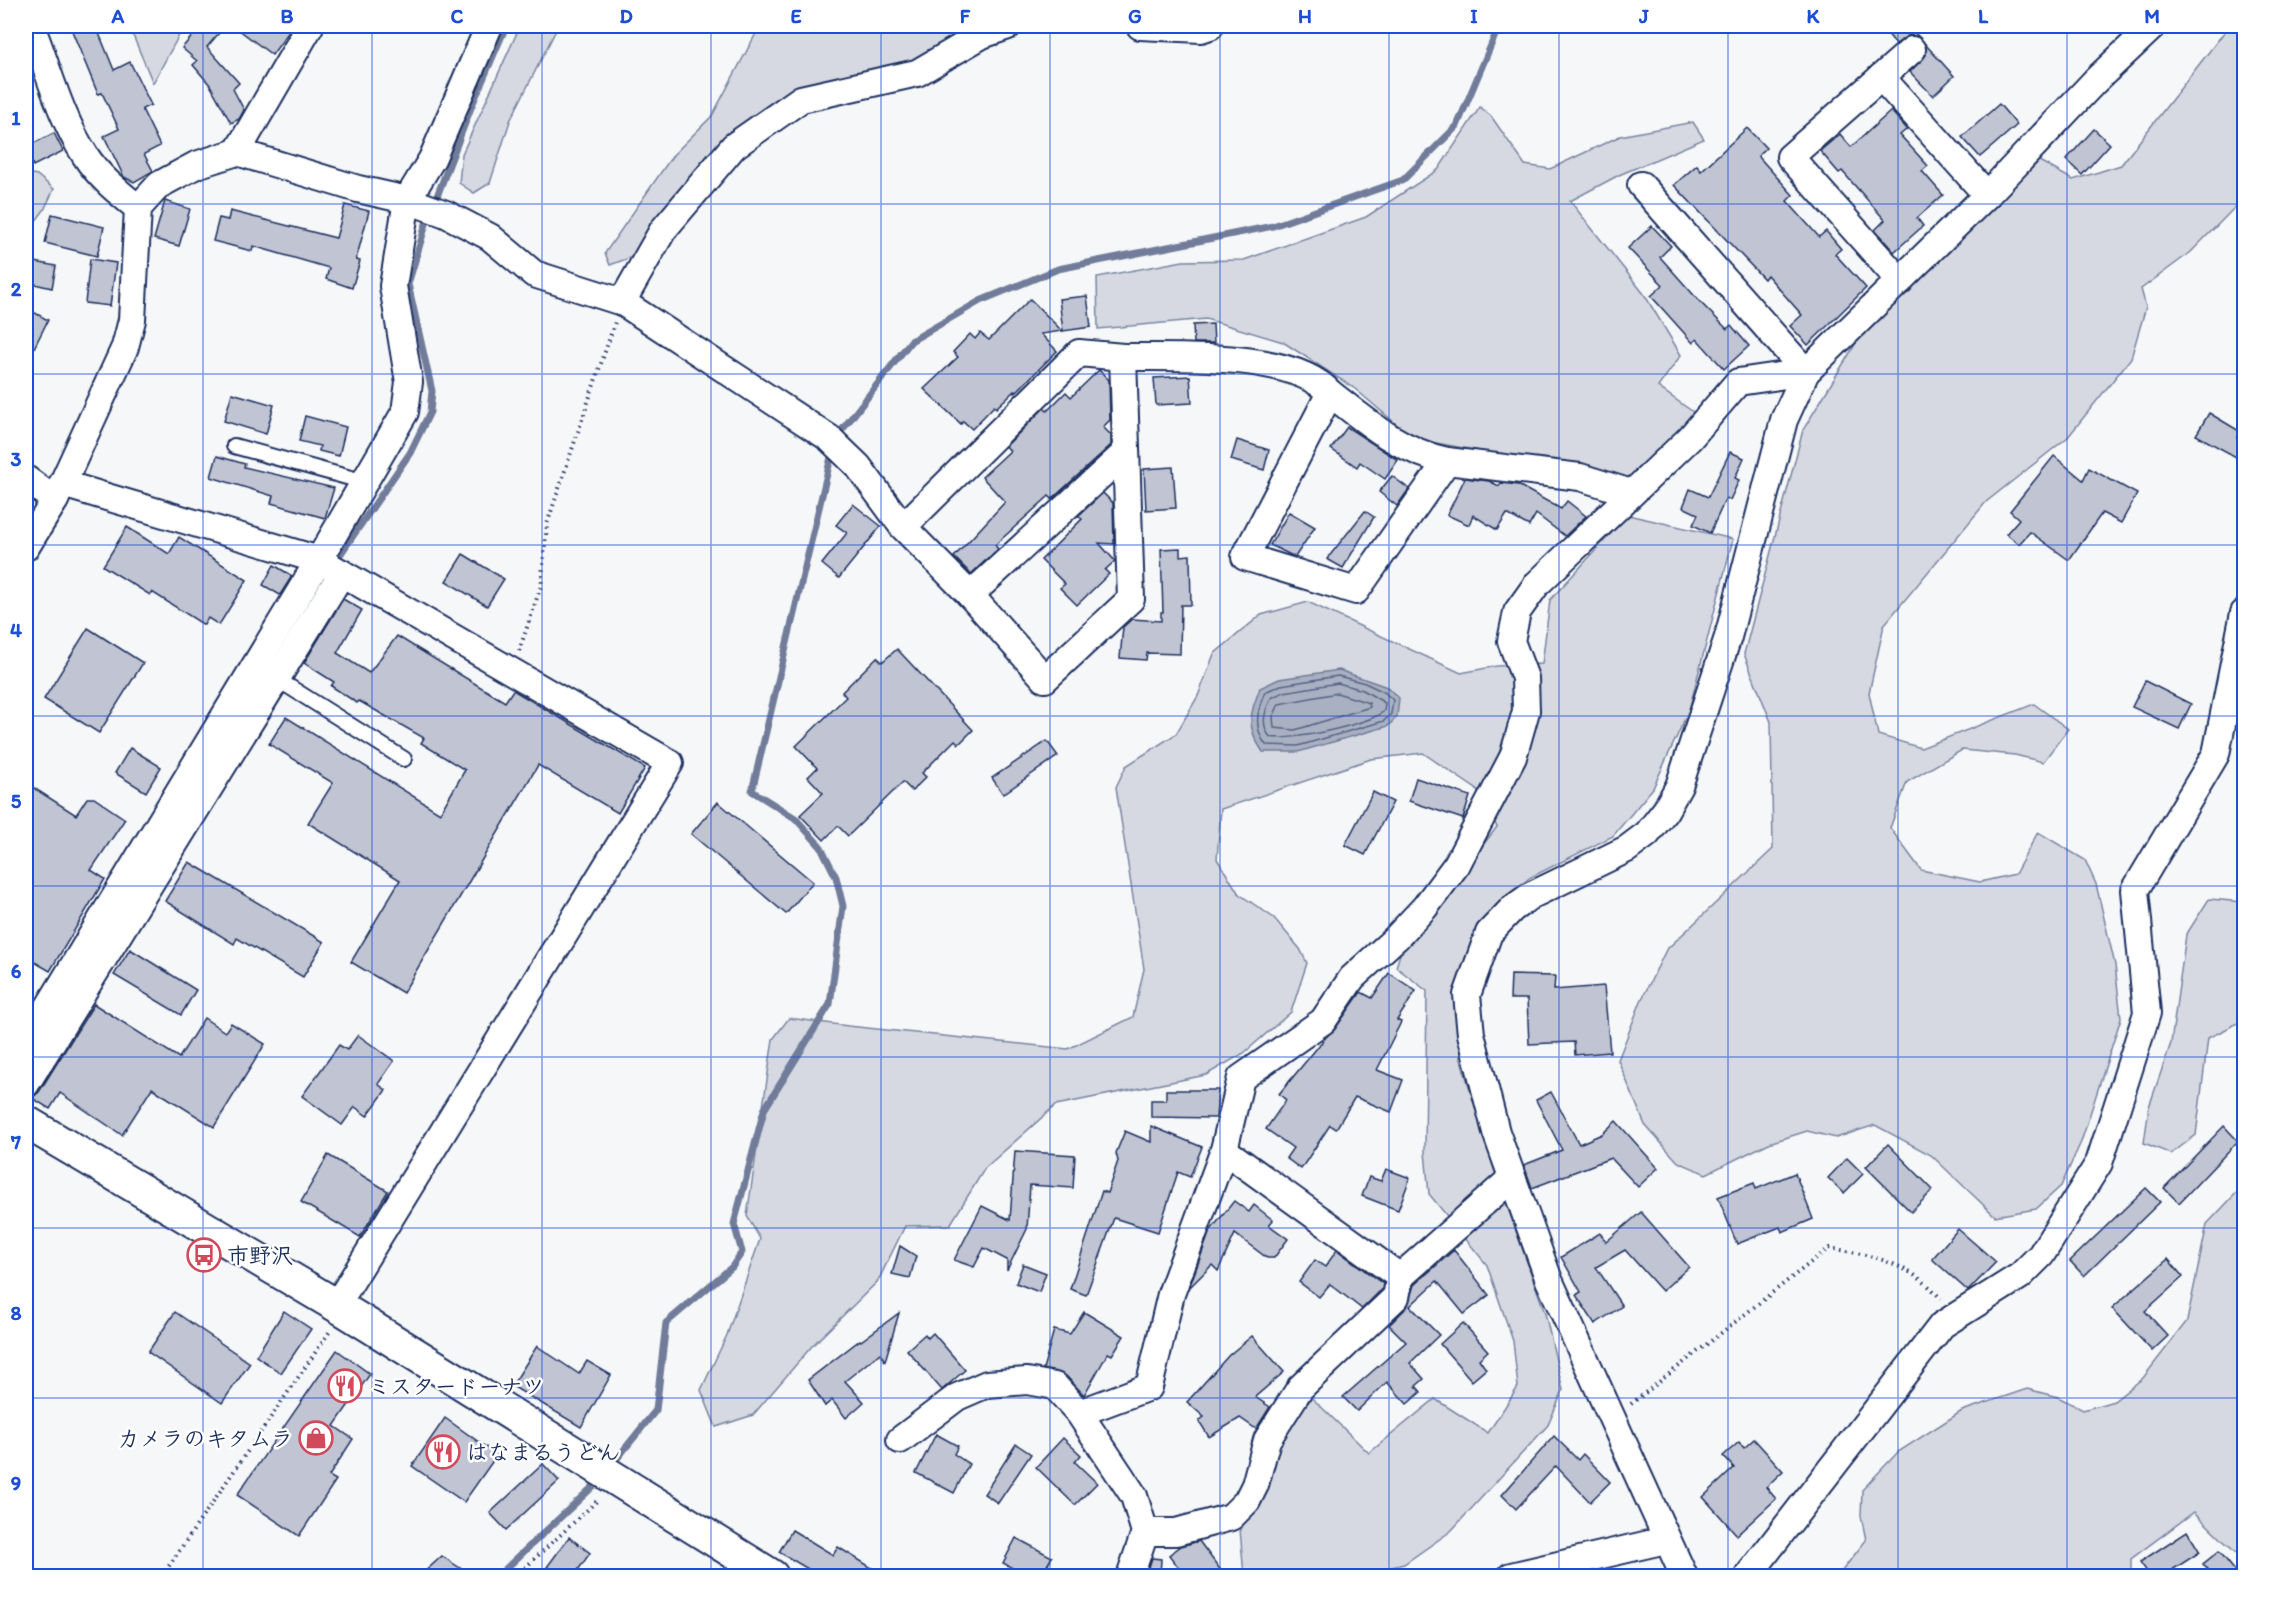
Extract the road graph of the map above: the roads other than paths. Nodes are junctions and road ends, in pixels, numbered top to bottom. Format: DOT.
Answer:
graph roads {
  1 [pos="31,26"];
  2 [pos="310,26"];
  3 [pos="489,26"];
  4 [pos="1008,26"];
  5 [pos="1140,26"];
  6 [pos="1210,26"];
  7 [pos="2153,26"];
  8 [pos="1912,50"];
  9 [pos="1881,77"];
  10 [pos="237,152"];
  11 [pos="1641,185"];
  12 [pos="1987,195"];
  13 [pos="425,207"];
  14 [pos="138,208"];
  15 [pos="1900,281"];
  16 [pos="622,302"];
  17 [pos="1123,357"];
  18 [pos="1806,372"];
  19 [pos="1330,393"];
  20 [pos="234,446"];
  21 [pos="1126,452"];
  22 [pos="1447,460"];
  23 [pos="26,479"];
  24 [pos="364,482"];
  25 [pos="59,492"];
  26 [pos="1631,493"];
  27 [pos="903,527"];
  28 [pos="26,547"];
  29 [pos="331,566"];
  30 [pos="970,595"];
  31 [pos="2244,613"];
  32 [pos="277,679"];
  33 [pos="404,759"];
  34 [pos="26,1044"];
  35 [pos="26,1084"];
  36 [pos="26,1122"];
  37 [pos="1224,1150"];
  38 [pos="1512,1178"];
  39 [pos="1400,1278"];
  40 [pos="340,1308"];
  41 [pos="1079,1413"];
  42 [pos="900,1440"];
  43 [pos="1145,1532"];
  44 [pos="1666,1540"];
  45 [pos="772,1576"];
  46 [pos="1130,1576"];
  47 [pos="1510,1576"];
  48 [pos="1684,1576"];
  49 [pos="1748,1576"];
  1 -- 14 [label="street"];
  2 -- 10 [label="street"];
  3 -- 13 [label="street"];
  4 -- 16 [label="street"];
  5 -- 6 [label="street"];
  7 -- 12 [label="street"];
  8 -- 9 [label="street"];
  9 -- 12 [label="street"];
  9 -- 15 [label="street"];
  10 -- 13 [label="street"];
  10 -- 14 [label="street"];
  11 -- 18 [label="street"];
  12 -- 15 [label="street"];
  13 -- 16 [label="street"];
  13 -- 24 [label="street"];
  14 -- 25 [label="street"];
  15 -- 18 [label="street"];
  16 -- 27 [label="street"];
  17 -- 19 [label="street"];
  17 -- 21 [label="street"];
  17 -- 27 [label="street"];
  18 -- 26 [label="street"];
  18 -- 38 [label="street"];
  19 -- 22 [label="street"];
  19 -- 22 [label="street"];
  20 -- 24 [label="lane"];
  21 -- 30 [label="street"];
  21 -- 30 [label="street"];
  22 -- 26 [label="street"];
  23 -- 25 [label="street"];
  24 -- 29 [label="street"];
  25 -- 28 [label="street"];
  25 -- 29 [label="street"];
  26 -- 37 [label="street"];
  27 -- 30 [label="street"];
  29 -- 32 [label="street"];
  29 -- 34 [label="street"];
  29 -- 40 [label="street"];
  31 -- 49 [label="street"];
  32 -- 33 [label="lane"];
  32 -- 35 [label="street"];
  36 -- 40 [label="street"];
  37 -- 39 [label="street"];
  37 -- 41 [label="street"];
  38 -- 39 [label="street"];
  38 -- 44 [label="street"];
  39 -- 43 [label="street"];
  40 -- 45 [label="street"];
  41 -- 42 [label="street"];
  41 -- 43 [label="street"];
  43 -- 46 [label="street"];
  44 -- 47 [label="street"];
  44 -- 48 [label="street"];
}
